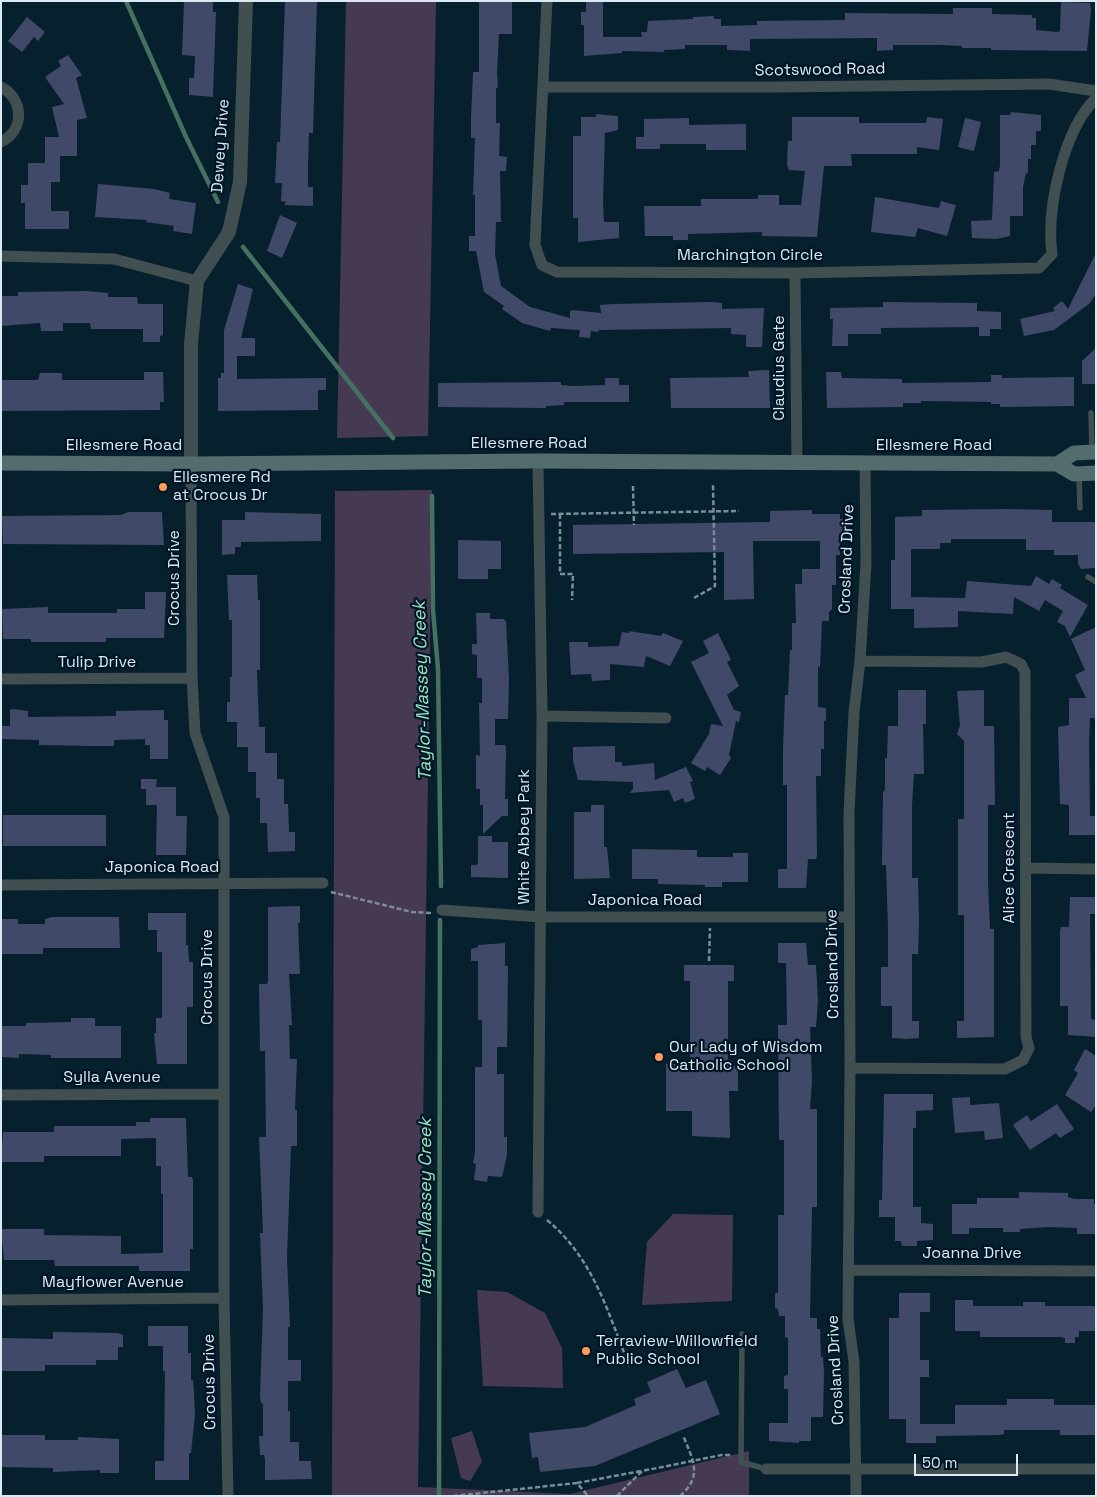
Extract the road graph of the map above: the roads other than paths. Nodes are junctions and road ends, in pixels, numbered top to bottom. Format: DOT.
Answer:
graph roads {
  1 [pos="246,1"];
  2 [pos="546,1"];
  3 [pos="1,86"];
  4 [pos="544,87"];
  5 [pos="1096,91"];
  6 [pos="1096,98"];
  7 [pos="1,142"];
  8 [pos="1,256"];
  9 [pos="795,273"];
  10 [pos="197,282"];
  11 [pos="1091,412"];
  12 [pos="1094,452"];
  13 [pos="538,461"];
  14 [pos="1,462"];
  15 [pos="865,462"];
  16 [pos="797,463"];
  17 [pos="191,464"];
  18 [pos="1057,464"];
  19 [pos="1079,474"];
  20 [pos="1096,474"];
  21 [pos="1080,508"];
  22 [pos="1088,577"];
  23 [pos="1096,582"];
  24 [pos="860,661"];
  25 [pos="192,678"];
  26 [pos="1,679"];
  27 [pos="542,716"];
  28 [pos="666,718"];
  29 [pos="1027,868"];
  30 [pos="1096,869"];
  31 [pos="224,883"];
  32 [pos="323,883"];
  33 [pos="1,885"];
  34 [pos="442,910"];
  35 [pos="541,917"];
  36 [pos="848,917"];
  37 [pos="850,1068"];
  38 [pos="224,1094"];
  39 [pos="1,1095"];
  40 [pos="538,1212"];
  41 [pos="848,1270"];
  42 [pos="1096,1271"];
  43 [pos="224,1298"];
  44 [pos="1,1300"];
  45 [pos="742,1334"];
  46 [pos="766,1469"];
  47 [pos="856,1469"];
  48 [pos="1096,1469"];
  49 [pos="228,1496"];
  50 [pos="856,1496"];
  1 -- 10 [label="street, Dewey Drive"];
  2 -- 4 [label="street, Marchington Circle"];
  3 -- 7 [label="street"];
  4 -- 5 [label="street, Scotswood Road"];
  4 -- 9 [label="street, Marchington Circle"];
  6 -- 9 [label="street, Marchington Circle"];
  8 -- 10 [label="street"];
  9 -- 16 [label="street, Claudius Gate"];
  10 -- 17 [label="street, Dewey Drive"];
  11 -- 12 [label="lane"];
  12 -- 18 [label="main road"];
  13 -- 16 [label="main road, Ellesmere Road"];
  13 -- 17 [label="main road, Ellesmere Road"];
  13 -- 27 [label="street, White Abbey Park"];
  14 -- 17 [label="main road, Ellesmere Road"];
  15 -- 16 [label="main road, Ellesmere Road"];
  15 -- 18 [label="main road, Ellesmere Road"];
  15 -- 24 [label="street, Crosland Drive"];
  17 -- 25 [label="street, Crocus Drive"];
  18 -- 19 [label="main road, Ellesmere Road"];
  19 -- 20 [label="main road, Ellesmere Road"];
  19 -- 21 [label="lane"];
  22 -- 23 [label="lane"];
  24 -- 29 [label="street, Alice Crescent"];
  24 -- 36 [label="street, Crosland Drive"];
  25 -- 26 [label="street, Tulip Drive"];
  25 -- 31 [label="street, Crocus Drive"];
  27 -- 28 [label="street"];
  27 -- 35 [label="street, White Abbey Park"];
  29 -- 30 [label="street"];
  29 -- 37 [label="street, Alice Crescent"];
  31 -- 32 [label="street, Japonica Road"];
  31 -- 33 [label="street, Japonica Road"];
  31 -- 38 [label="street, Crocus Drive"];
  34 -- 35 [label="street, Japonica Road"];
  35 -- 36 [label="street, Japonica Road"];
  35 -- 40 [label="street, White Abbey Park"];
  36 -- 37 [label="street, Crosland Drive"];
  37 -- 41 [label="street, Crosland Drive"];
  38 -- 39 [label="street, Sylla Avenue"];
  38 -- 43 [label="street, Crocus Drive"];
  41 -- 42 [label="street, Joanna Drive"];
  41 -- 47 [label="street, Crosland Drive"];
  43 -- 44 [label="street, Mayflower Avenue"];
  43 -- 49 [label="street, Crocus Drive"];
  45 -- 46 [label="lane"];
  46 -- 47 [label="street"];
  47 -- 48 [label="street"];
  47 -- 50 [label="street, Crosland Drive"];
}
